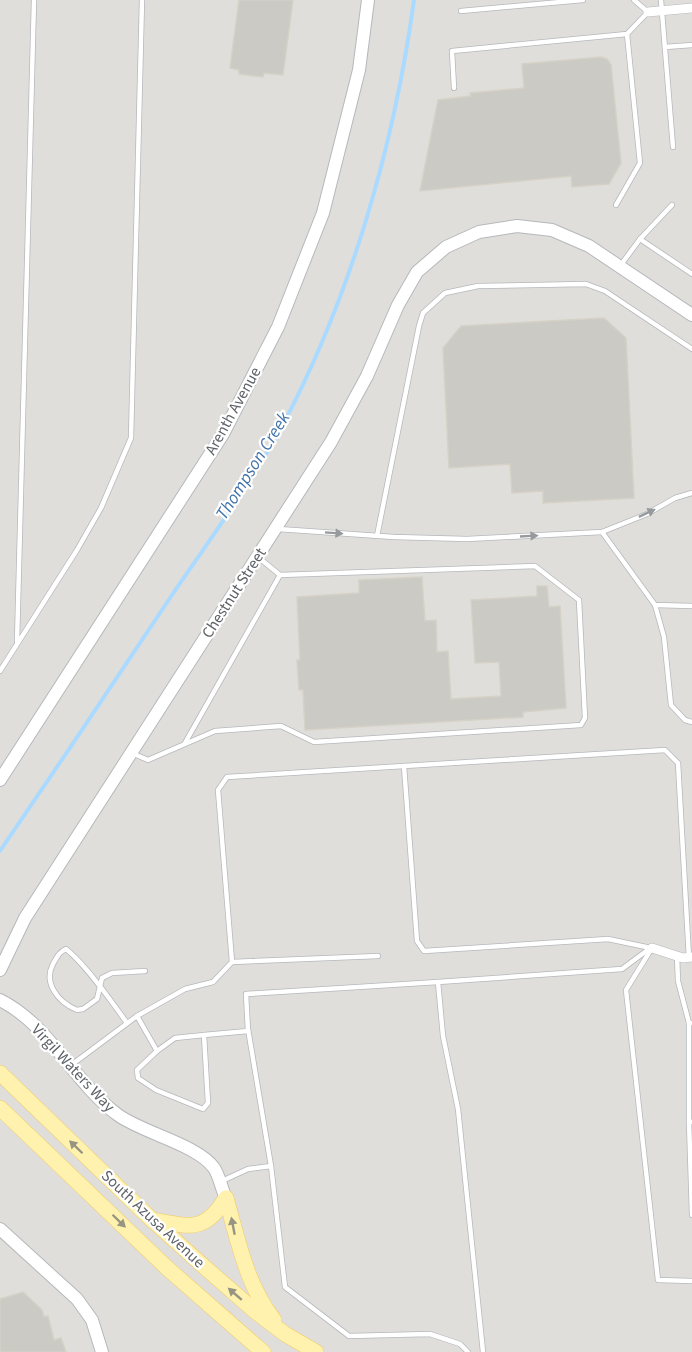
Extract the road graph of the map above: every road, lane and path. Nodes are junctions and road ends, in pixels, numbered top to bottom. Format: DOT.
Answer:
graph roads {
  1 [pos="34,0"];
  2 [pos="142,0"];
  3 [pos="368,0"];
  4 [pos="583,0"];
  5 [pos="634,0"];
  6 [pos="661,0"];
  7 [pos="692,8"];
  8 [pos="461,11"];
  9 [pos="662,11"];
  10 [pos="648,12"];
  11 [pos="627,34"];
  12 [pos="692,45"];
  13 [pos="665,47"];
  14 [pos="454,88"];
  15 [pos="673,147"];
  16 [pos="672,205"];
  17 [pos="616,206"];
  18 [pos="640,239"];
  19 [pos="620,267"];
  20 [pos="692,274"];
  21 [pos="692,315"];
  22 [pos="692,349"];
  23 [pos="692,493"];
  24 [pos="276,528"];
  25 [pos="602,532"];
  26 [pos="377,536"];
  27 [pos="258,556"];
  28 [pos="280,575"];
  29 [pos="655,605"];
  30 [pos="692,606"];
  31 [pos="16,645"];
  32 [pos="0,671"];
  33 [pos="692,722"];
  34 [pos="185,743"];
  35 [pos="131,753"];
  36 [pos="404,766"];
  37 [pos="0,780"];
  38 [pos="652,948"];
  39 [pos="378,956"];
  40 [pos="677,956"];
  41 [pos="690,958"];
  42 [pos="232,962"];
  43 [pos="0,970"];
  44 [pos="146,971"];
  45 [pos="438,982"];
  46 [pos="99,987"];
  47 [pos="0,1000"];
  48 [pos="137,1016"];
  49 [pos="127,1023"];
  50 [pos="690,1023"];
  51 [pos="248,1026"];
  52 [pos="204,1035"];
  53 [pos="157,1051"];
  54 [pos="70,1066"];
  55 [pos="2,1075"];
  56 [pos="0,1108"];
  57 [pos="691,1122"];
  58 [pos="271,1166"];
  59 [pos="220,1182"];
  60 [pos="226,1197"];
  61 [pos="692,1215"];
  62 [pos="151,1219"];
  63 [pos="0,1229"];
  64 [pos="692,1281"];
  65 [pos="285,1334"];
  66 [pos="102,1352"];
  67 [pos="263,1352"];
  68 [pos="316,1352"];
  69 [pos="468,1352"];
  70 [pos="483,1352"];
  1 -- 31 [label="lane"];
  2 -- 31 [label="lane"];
  3 -- 37 [label="street, Arenth Avenue"];
  4 -- 8 [label="lane"];
  5 -- 10 [label="lane"];
  6 -- 9 [label="lane"];
  7 -- 9 [label="street"];
  9 -- 10 [label="street"];
  9 -- 13 [label="lane"];
  10 -- 11 [label="lane"];
  11 -- 14 [label="lane"];
  11 -- 17 [label="lane"];
  12 -- 13 [label="lane"];
  13 -- 15 [label="lane"];
  16 -- 18 [label="lane"];
  18 -- 19 [label="lane"];
  18 -- 20 [label="lane"];
  19 -- 21 [label="street, Chestnut Street"];
  19 -- 24 [label="street, Chestnut Street"];
  22 -- 26 [label="lane"];
  25 -- 23 [label="lane, one-way"];
  24 -- 26 [label="lane, one-way"];
  24 -- 27 [label="street, Chestnut Street"];
  26 -- 25 [label="lane, one-way"];
  25 -- 29 [label="lane"];
  27 -- 28 [label="lane"];
  27 -- 35 [label="street, Chestnut Street"];
  28 -- 34 [label="lane"];
  28 -- 34 [label="lane"];
  29 -- 30 [label="lane"];
  29 -- 33 [label="lane"];
  31 -- 32 [label="lane"];
  34 -- 35 [label="lane"];
  35 -- 43 [label="street, Chestnut Street"];
  36 -- 38 [label="lane"];
  36 -- 41 [label="lane"];
  36 -- 42 [label="lane"];
  38 -- 40 [label="street"];
  38 -- 45 [label="lane"];
  38 -- 64 [label="lane"];
  39 -- 42 [label="lane"];
  40 -- 41 [label="street"];
  40 -- 50 [label="lane"];
  42 -- 48 [label="lane"];
  44 -- 46 [label="lane"];
  45 -- 51 [label="lane"];
  45 -- 70 [label="lane"];
  46 -- 46 [label="lane"];
  46 -- 49 [label="lane"];
  47 -- 54 [label="street, Virgil Waters Way"];
  48 -- 49 [label="lane"];
  48 -- 53 [label="lane"];
  49 -- 54 [label="lane"];
  50 -- 57 [label="lane"];
  51 -- 52 [label="lane"];
  51 -- 58 [label="lane"];
  52 -- 53 [label="lane"];
  52 -- 53 [label="lane"];
  54 -- 59 [label="street, Virgil Waters Way"];
  62 -- 55 [label="main road, South Azusa Avenue, one-way"];
  56 -- 67 [label="main road, South Azusa Avenue, one-way"];
  57 -- 61 [label="lane"];
  58 -- 59 [label="lane"];
  58 -- 69 [label="lane"];
  59 -- 60 [label="street, Virgil Waters Way"];
  60 -- 62 [label="main road"];
  65 -- 60 [label="main road, one-way"];
  65 -- 62 [label="main road, South Azusa Avenue, one-way"];
  63 -- 66 [label="street"];
  65 -- 68 [label="main road, South Azusa Avenue"];
}
